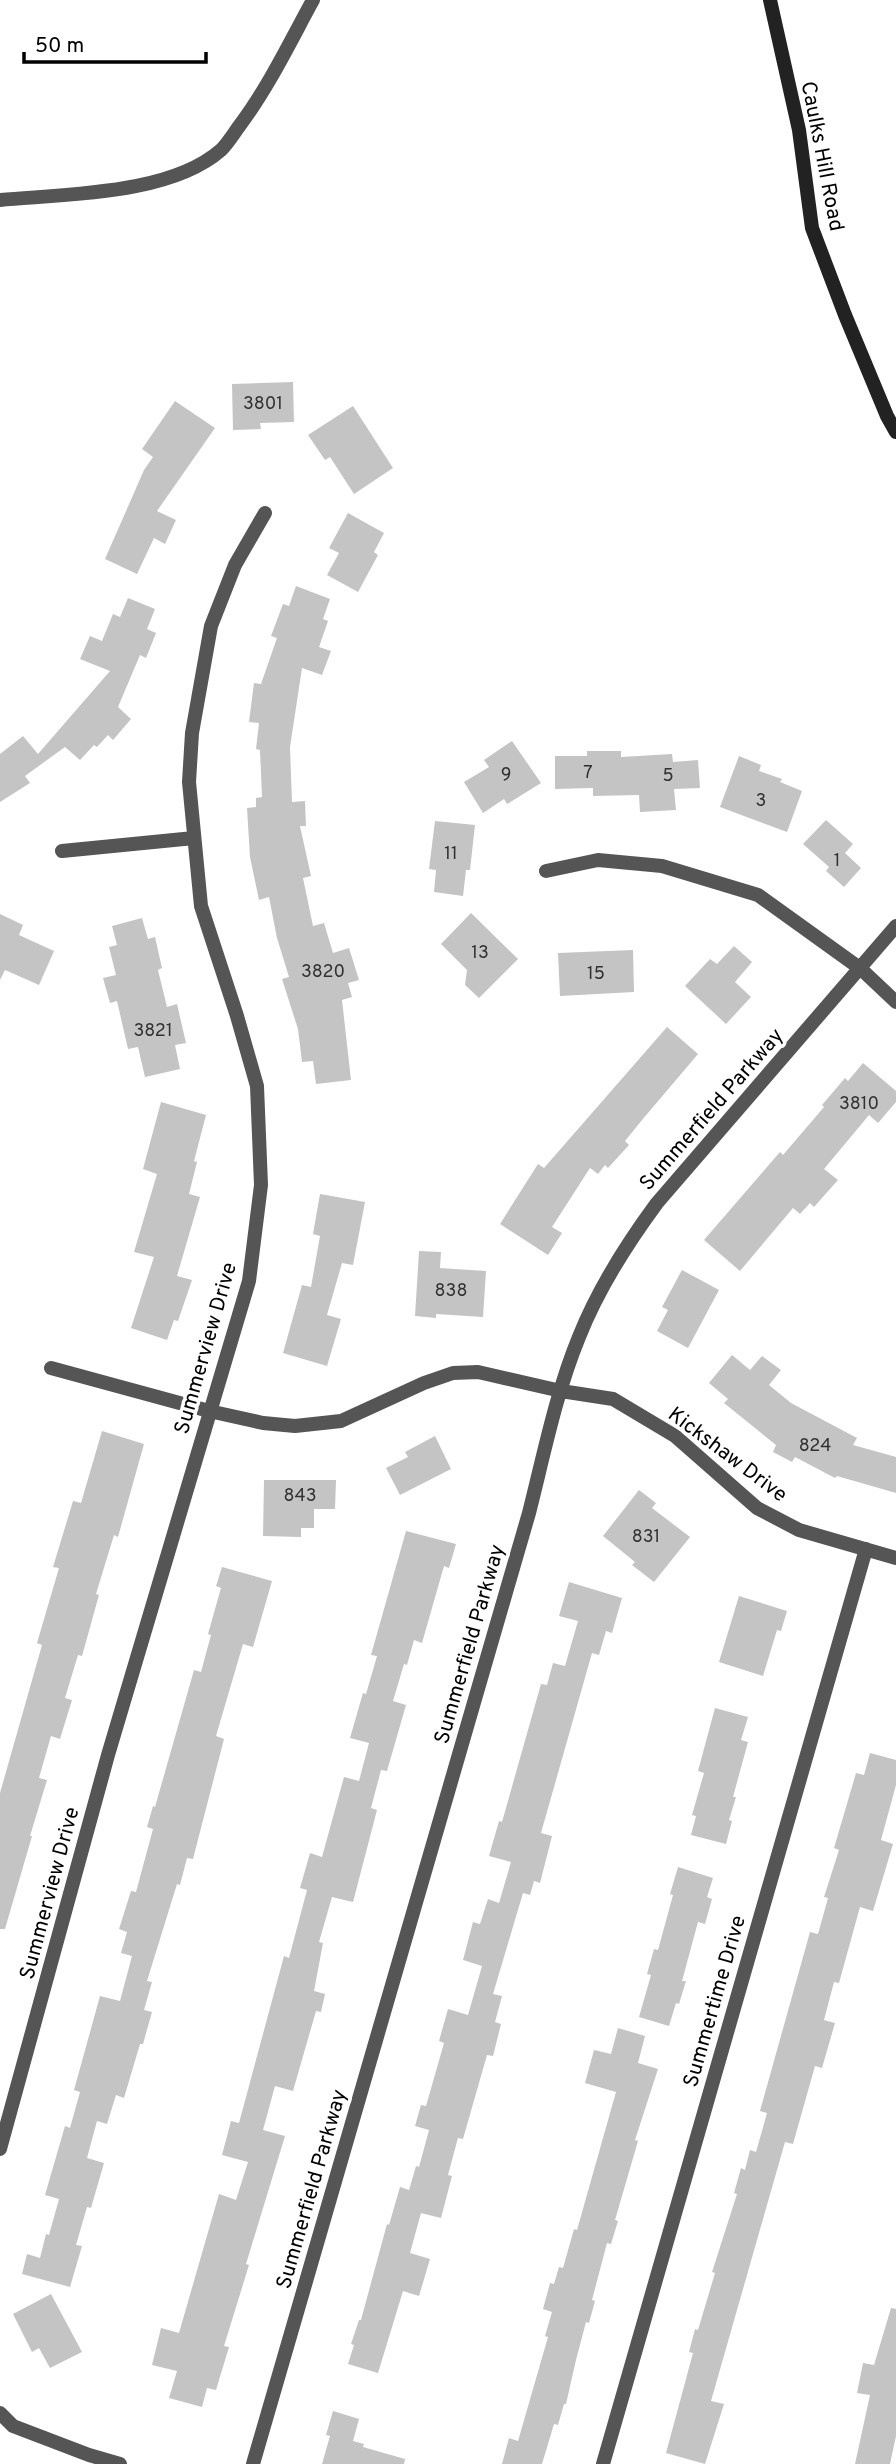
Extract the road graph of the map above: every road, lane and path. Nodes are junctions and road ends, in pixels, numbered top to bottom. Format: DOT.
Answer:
graph roads {
  1 [pos="313,0"];
  2 [pos="770,0"];
  3 [pos="0,200"];
  4 [pos="896,432"];
  5 [pos="265,513"];
  6 [pos="194,838"];
  7 [pos="62,851"];
  8 [pos="546,871"];
  9 [pos="896,926"];
  10 [pos="861,969"];
  11 [pos="896,1002"];
  12 [pos="51,1368"];
  13 [pos="561,1391"];
  14 [pos="209,1411"];
  15 [pos="866,1549"];
  16 [pos="896,1559"];
  17 [pos="0,2149"];
  18 [pos="0,2413"];
  19 [pos="120,2464"];
  20 [pos="253,2464"];
  21 [pos="603,2464"];
  1 -- 3 [label="street"];
  2 -- 4 [label="main road, Caulks Hill Road"];
  5 -- 6 [label="street, Summerview Drive"];
  6 -- 7 [label="street"];
  6 -- 14 [label="street, Summerview Drive"];
  8 -- 10 [label="street"];
  9 -- 10 [label="street, Summerfield Parkway"];
  10 -- 11 [label="street"];
  10 -- 13 [label="street, Summerfield Parkway"];
  12 -- 14 [label="street, Kickshaw Drive"];
  13 -- 14 [label="street, Kickshaw Drive"];
  13 -- 15 [label="street, Kickshaw Drive"];
  13 -- 20 [label="street, Summerfield Parkway"];
  14 -- 17 [label="street, Summerview Drive"];
  15 -- 16 [label="street, Kickshaw Drive"];
  15 -- 21 [label="street, Summertime Drive"];
  18 -- 19 [label="street"];
}
